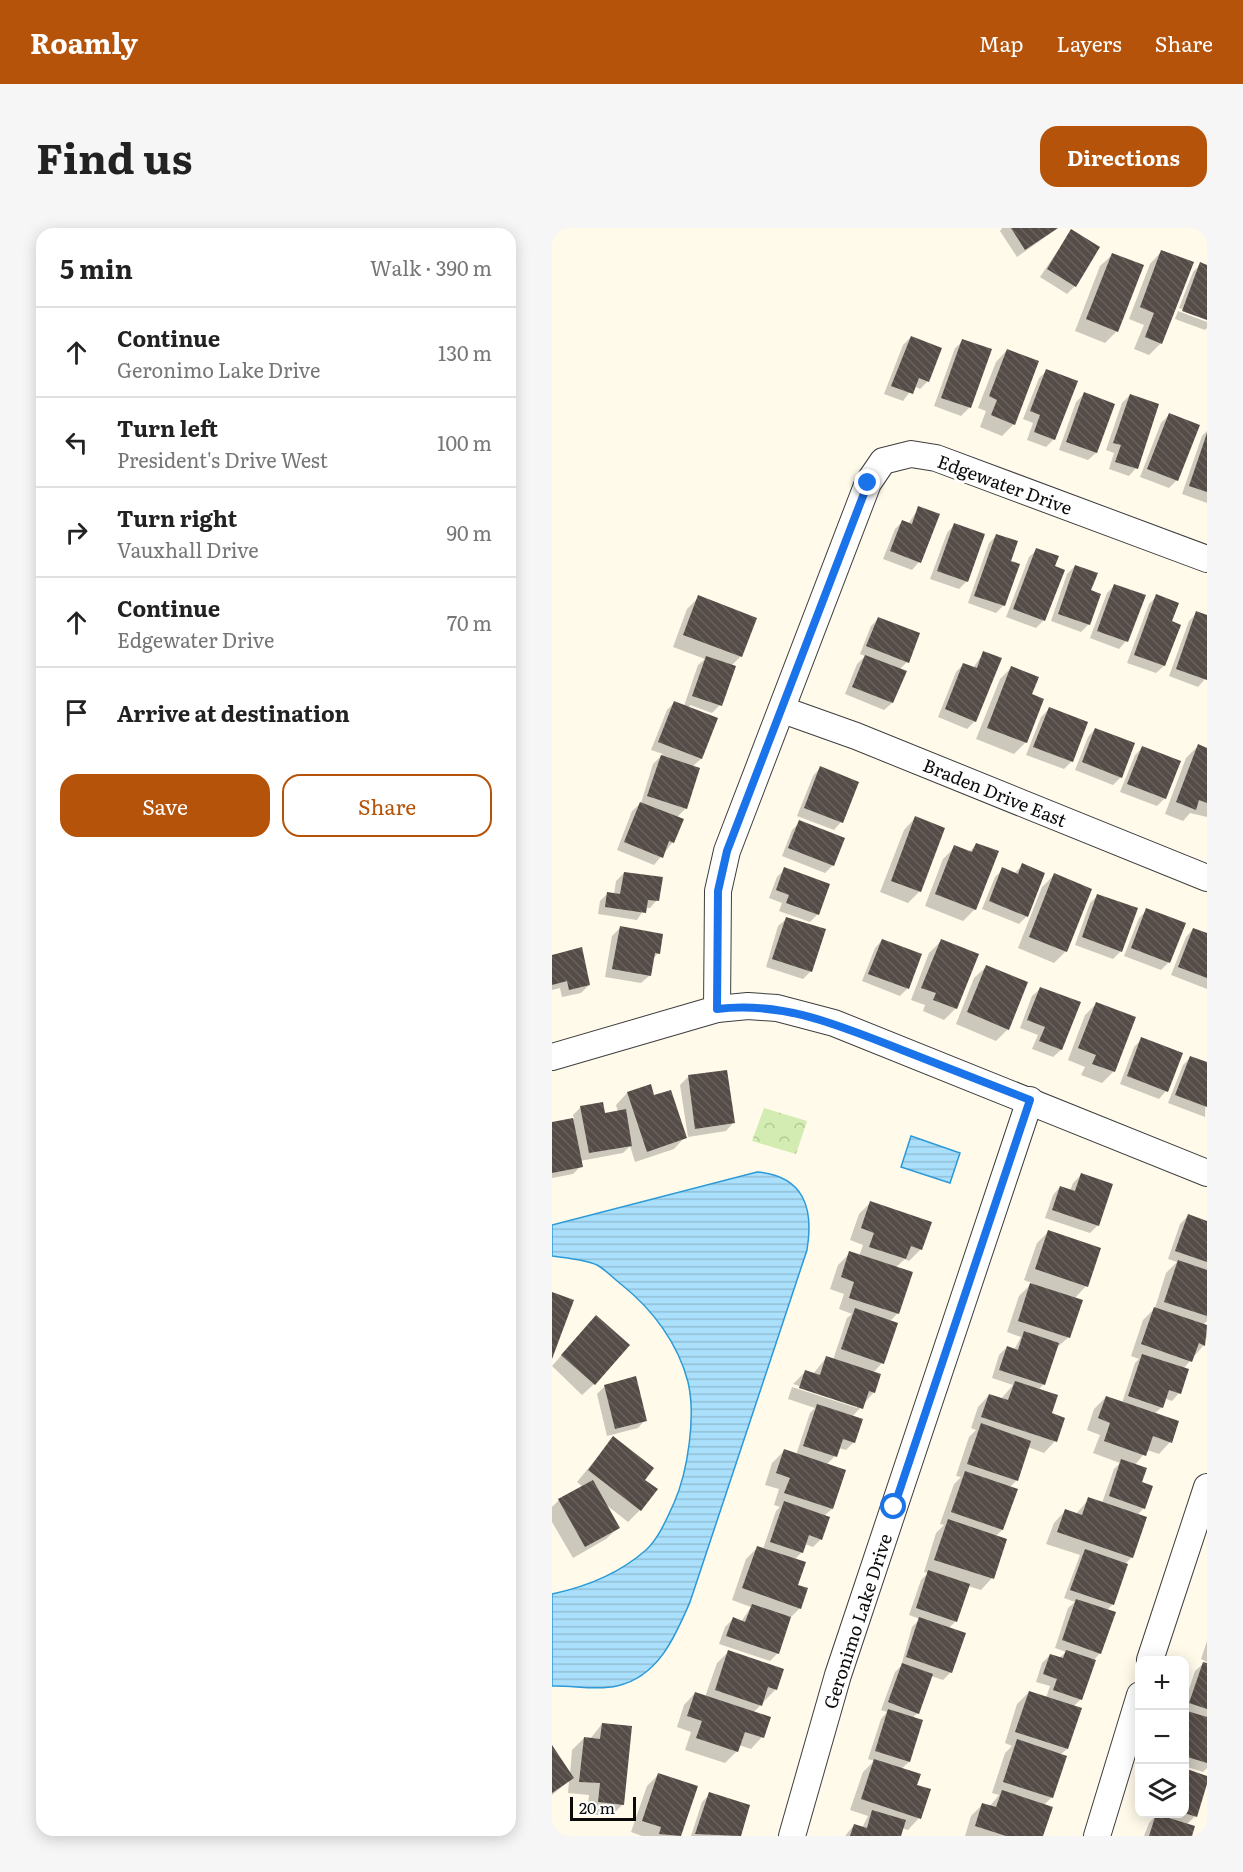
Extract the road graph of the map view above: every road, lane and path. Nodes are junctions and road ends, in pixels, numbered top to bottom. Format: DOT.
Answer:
graph roads {
  1 [pos="1207,559"];
  2 [pos="783,710"];
  3 [pos="1207,878"];
  4 [pos="717,1009"];
  5 [pos="552,1057"];
  6 [pos="1030,1100"];
  7 [pos="1207,1173"];
  8 [pos="1207,1487"];
  9 [pos="1151,1656"];
  10 [pos="1135,1710"];
  11 [pos="792,1836"];
  12 [pos="1097,1836"];
  1 -- 2 [label="street, Edgewater Drive"];
  2 -- 3 [label="street, Braden Drive East"];
  2 -- 4 [label="street, Edgewater Drive"];
  4 -- 5 [label="street"];
  4 -- 6 [label="street"];
  6 -- 7 [label="street"];
  6 -- 11 [label="street, Geronimo Lake Drive"];
  8 -- 9 [label="street"];
  10 -- 12 [label="street"];
}
